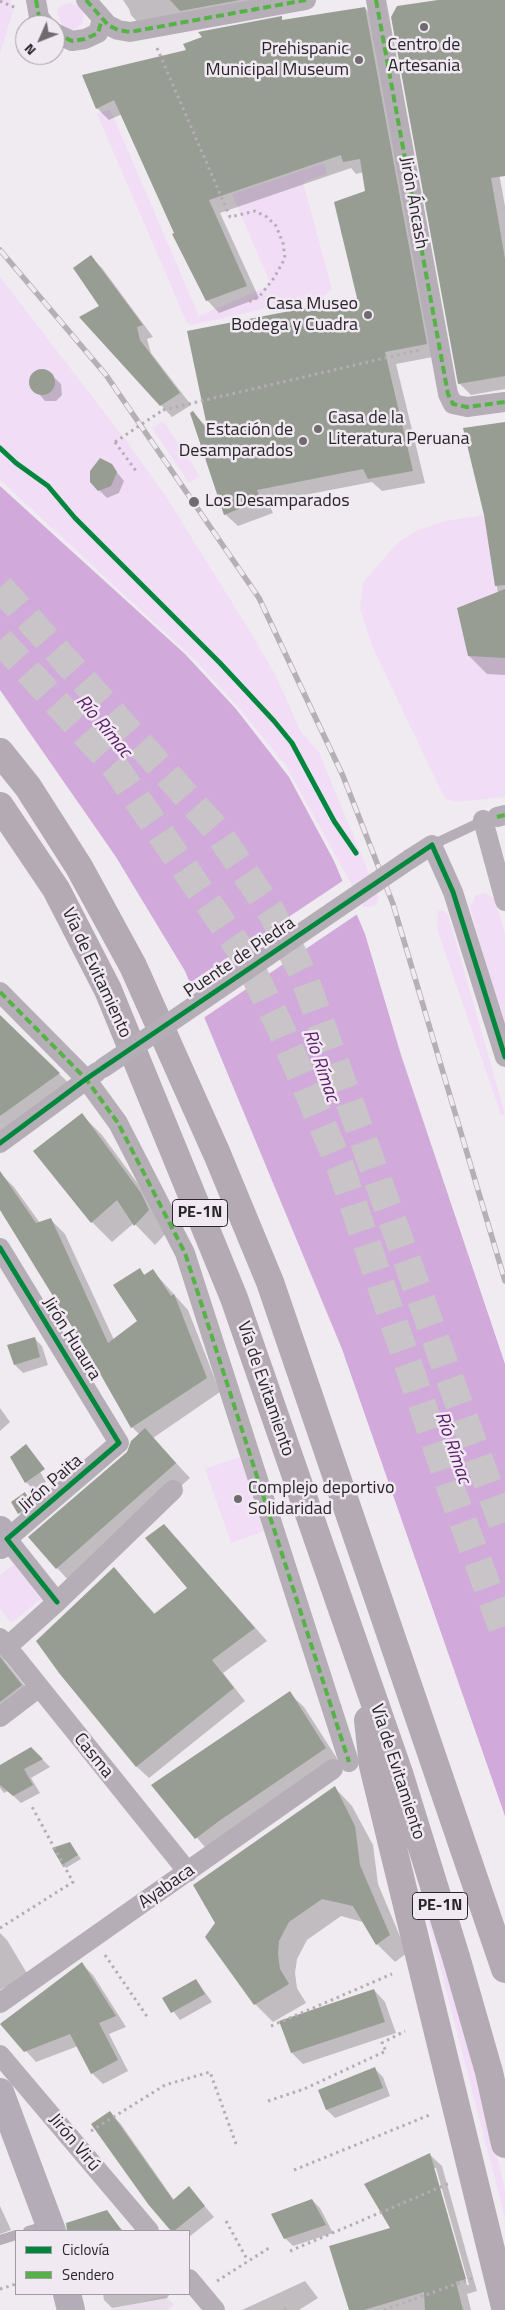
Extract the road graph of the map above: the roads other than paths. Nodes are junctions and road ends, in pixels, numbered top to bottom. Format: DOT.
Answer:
graph roads {
  1 [pos="86,0"];
  2 [pos="306,0"];
  3 [pos="376,0"];
  4 [pos="102,19"];
  5 [pos="65,38"];
  6 [pos="505,402"];
  7 [pos="0,752"];
  8 [pos="0,806"];
  9 [pos="495,817"];
  10 [pos="432,846"];
  11 [pos="505,901"];
  12 [pos="0,992"];
  13 [pos="505,1057"];
  14 [pos="86,1079"];
  15 [pos="0,1143"];
  16 [pos="0,1248"];
  17 [pos="119,1443"];
  18 [pos="173,1490"];
  19 [pos="2,1538"];
  20 [pos="57,1602"];
  21 [pos="3,1643"];
  22 [pos="363,1672"];
  23 [pos="38,1688"];
  24 [pos="0,1717"];
  25 [pos="188,1872"];
  26 [pos="505,1970"];
  27 [pos="0,2003"];
  28 [pos="0,2055"];
  29 [pos="0,2092"];
  30 [pos="505,2144"];
  31 [pos="43,2229"];
  32 [pos="148,2230"];
  33 [pos="15,2235"];
  34 [pos="0,2240"];
  35 [pos="194,2285"];
  36 [pos="67,2295"];
  37 [pos="505,2307"];
  38 [pos="71,2310"];
  39 [pos="215,2310"];
  1 -- 4 [label="street"];
  2 -- 4 [label="street"];
  3 -- 6 [label="street, Jirón Áncash"];
  4 -- 5 [label="street"];
  7 -- 26 [label="highway, Vía de Evitamiento / PE-1N"];
  8 -- 22 [label="highway, Vía de Evitamiento / PE-1N"];
  9 -- 10 [label="lane"];
  9 -- 11 [label="street"];
  10 -- 13 [label="street"];
  10 -- 14 [label="street, Puente de Piedra, bridge"];
  12 -- 14 [label="street"];
  14 -- 15 [label="street, Puente de Piedra"];
  14 -- 25 [label="street, Ayabaca"];
  16 -- 17 [label="street, Jirón Huaura"];
  17 -- 19 [label="street, Jirón Paita"];
  18 -- 20 [label="street"];
  19 -- 20 [label="street"];
  20 -- 21 [label="street"];
  21 -- 23 [label="street, Casma"];
  22 -- 30 [label="highway, Vía de Evitamiento / PE-1N"];
  22 -- 37 [label="highway"];
  23 -- 24 [label="street"];
  23 -- 25 [label="street, Casma"];
  25 -- 27 [label="street, Ayabaca"];
  28 -- 32 [label="street, Jirón Virú"];
  29 -- 31 [label="main road"];
  33 -- 34 [label="lane"];
  35 -- 39 [label="street"];
  36 -- 38 [label="main road"];
}
